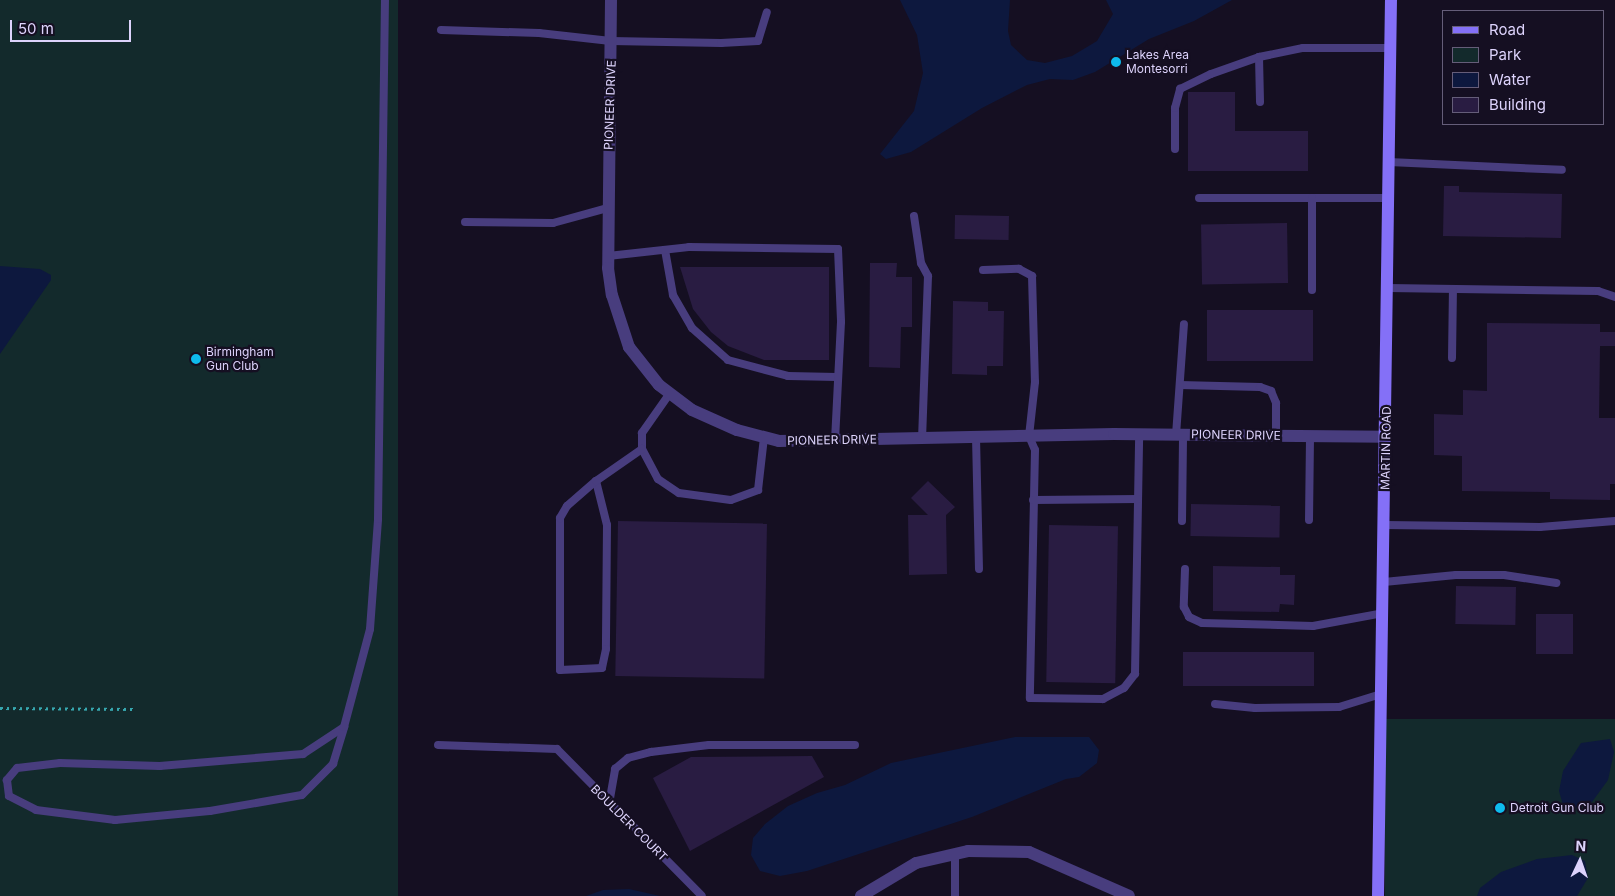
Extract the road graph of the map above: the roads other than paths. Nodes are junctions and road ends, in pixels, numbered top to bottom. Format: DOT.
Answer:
graph roads {
  1 [pos="385,0"];
  2 [pos="611,0"];
  3 [pos="1391,0"];
  4 [pos="767,12"];
  5 [pos="441,30"];
  6 [pos="611,41"];
  7 [pos="1390,48"];
  8 [pos="1260,58"];
  9 [pos="1260,102"];
  10 [pos="1174,149"];
  11 [pos="1389,162"];
  12 [pos="1562,170"];
  13 [pos="1199,198"];
  14 [pos="1312,198"];
  15 [pos="1388,198"];
  16 [pos="608,208"];
  17 [pos="914,216"];
  18 [pos="465,222"];
  19 [pos="665,250"];
  20 [pos="608,256"];
  21 [pos="983,270"];
  22 [pos="1388,288"];
  23 [pos="1453,289"];
  24 [pos="1312,290"];
  25 [pos="1615,297"];
  26 [pos="1184,324"];
  27 [pos="1452,358"];
  28 [pos="837,377"];
  29 [pos="1180,385"];
  30 [pos="670,393"];
  31 [pos="1139,434"];
  32 [pos="1180,435"];
  33 [pos="1029,436"];
  34 [pos="1276,436"];
  35 [pos="1310,436"];
  36 [pos="764,437"];
  37 [pos="976,437"];
  38 [pos="1386,437"];
  39 [pos="922,439"];
  40 [pos="835,440"];
  41 [pos="642,449"];
  42 [pos="596,481"];
  43 [pos="1138,499"];
  44 [pos="1033,500"];
  45 [pos="1309,520"];
  46 [pos="1182,521"];
  47 [pos="1615,521"];
  48 [pos="1385,525"];
  49 [pos="979,568"];
  50 [pos="1185,569"];
  51 [pos="1384,582"];
  52 [pos="1556,583"];
  53 [pos="1383,613"];
  54 [pos="1382,694"];
  55 [pos="1215,704"];
  56 [pos="344,727"];
  57 [pos="855,745"];
  58 [pos="438,746"];
  59 [pos="9,796"];
  60 [pos="0,798"];
  61 [pos="609,804"];
  62 [pos="955,854"];
  63 [pos="702,896"];
  64 [pos="861,896"];
  65 [pos="955,896"];
  66 [pos="1129,896"];
  67 [pos="1378,896"];
  1 -- 56 [label="lane"];
  2 -- 6 [label="street, PIONEER DRIVE"];
  3 -- 7 [label="main road, MARTIN ROAD"];
  4 -- 6 [label="lane"];
  5 -- 6 [label="lane"];
  6 -- 16 [label="street, PIONEER DRIVE"];
  7 -- 8 [label="lane"];
  7 -- 11 [label="main road, MARTIN ROAD"];
  8 -- 9 [label="lane"];
  8 -- 10 [label="lane"];
  11 -- 12 [label="lane"];
  11 -- 15 [label="main road, MARTIN ROAD"];
  13 -- 14 [label="lane"];
  14 -- 15 [label="lane"];
  14 -- 24 [label="lane"];
  15 -- 22 [label="main road, MARTIN ROAD"];
  16 -- 18 [label="lane"];
  16 -- 20 [label="street, PIONEER DRIVE"];
  17 -- 39 [label="lane"];
  19 -- 20 [label="lane"];
  19 -- 28 [label="lane"];
  19 -- 28 [label="lane"];
  20 -- 30 [label="street, PIONEER DRIVE"];
  21 -- 33 [label="lane"];
  22 -- 23 [label="lane"];
  22 -- 38 [label="main road, MARTIN ROAD"];
  23 -- 25 [label="lane"];
  23 -- 27 [label="lane"];
  26 -- 29 [label="lane"];
  28 -- 40 [label="lane"];
  29 -- 32 [label="lane"];
  29 -- 34 [label="lane"];
  30 -- 36 [label="street, PIONEER DRIVE"];
  30 -- 41 [label="lane"];
  31 -- 32 [label="street, PIONEER DRIVE"];
  31 -- 33 [label="street, PIONEER DRIVE"];
  31 -- 43 [label="lane"];
  32 -- 34 [label="street, PIONEER DRIVE"];
  32 -- 46 [label="lane"];
  33 -- 37 [label="street, PIONEER DRIVE"];
  33 -- 44 [label="lane"];
  34 -- 35 [label="street, PIONEER DRIVE"];
  35 -- 38 [label="street, PIONEER DRIVE"];
  35 -- 45 [label="lane"];
  36 -- 40 [label="street, PIONEER DRIVE"];
  36 -- 41 [label="lane"];
  37 -- 39 [label="street, PIONEER DRIVE"];
  37 -- 49 [label="lane"];
  38 -- 48 [label="main road, MARTIN ROAD"];
  39 -- 40 [label="street, PIONEER DRIVE"];
  41 -- 42 [label="lane"];
  42 -- 42 [label="lane"];
  43 -- 44 [label="lane"];
  43 -- 44 [label="lane"];
  47 -- 48 [label="lane"];
  48 -- 51 [label="main road, MARTIN ROAD"];
  50 -- 53 [label="lane"];
  51 -- 52 [label="lane"];
  51 -- 53 [label="main road, MARTIN ROAD"];
  53 -- 54 [label="main road, MARTIN ROAD"];
  54 -- 55 [label="lane"];
  54 -- 67 [label="main road, MARTIN ROAD"];
  56 -- 59 [label="lane"];
  56 -- 59 [label="lane"];
  57 -- 61 [label="lane"];
  58 -- 61 [label="lane, BOULDER COURT"];
  59 -- 60 [label="lane"];
  61 -- 63 [label="lane, BOULDER COURT"];
  62 -- 64 [label="street"];
  62 -- 65 [label="lane"];
  62 -- 66 [label="street"];
}
